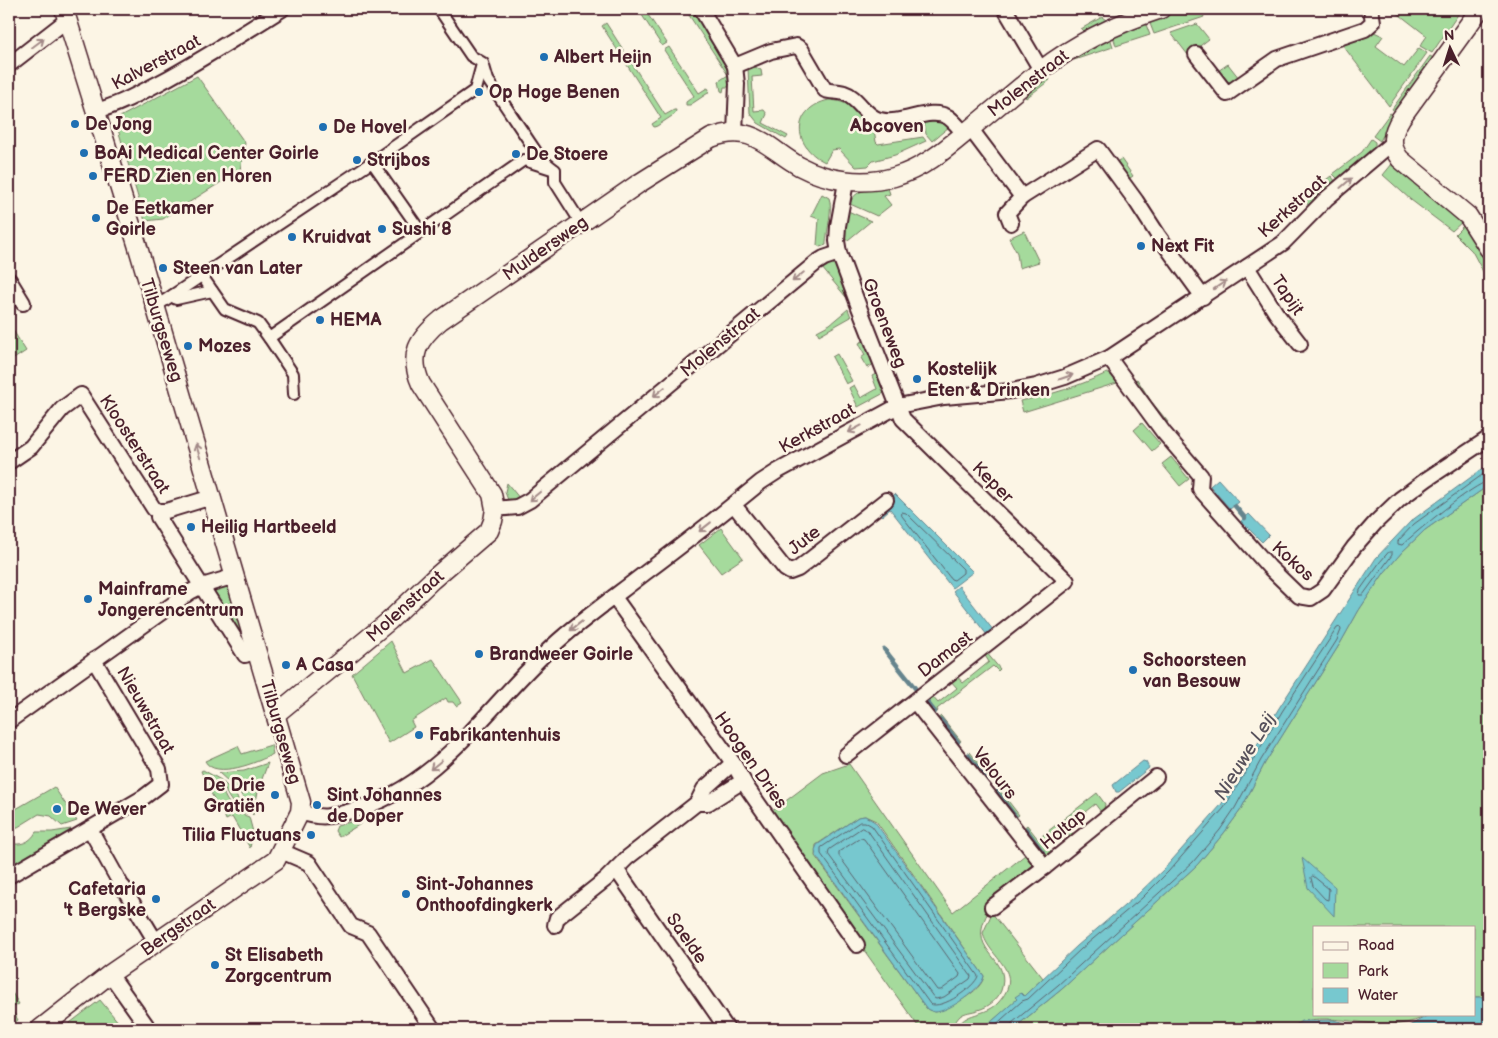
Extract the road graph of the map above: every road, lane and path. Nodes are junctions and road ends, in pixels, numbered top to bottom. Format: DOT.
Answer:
graph roads {
  1 [pos="282,9"];
  2 [pos="439,9"];
  3 [pos="701,9"];
  4 [pos="1005,9"];
  5 [pos="1161,9"];
  6 [pos="1371,9"];
  7 [pos="1480,9"];
  8 [pos="66,14"];
  9 [pos="1196,54"];
  10 [pos="482,63"];
  11 [pos="9,65"];
  12 [pos="735,66"];
  13 [pos="1041,70"];
  14 [pos="96,111"];
  15 [pos="967,131"];
  16 [pos="735,133"];
  17 [pos="1392,143"];
  18 [pos="372,162"];
  19 [pos="555,170"];
  20 [pos="846,182"];
  21 [pos="1022,197"];
  22 [pos="582,223"];
  23 [pos="1011,223"];
  24 [pos="421,232"];
  25 [pos="1489,249"];
  26 [pos="839,253"];
  27 [pos="1247,267"];
  28 [pos="202,276"];
  29 [pos="9,280"];
  30 [pos="212,291"];
  31 [pos="173,295"];
  32 [pos="1203,296"];
  33 [pos="23,303"];
  34 [pos="154,307"];
  35 [pos="269,338"];
  36 [pos="1300,344"];
  37 [pos="1109,358"];
  38 [pos="294,394"];
  39 [pos="898,406"];
  40 [pos="1489,438"];
  41 [pos="9,462"];
  42 [pos="212,497"];
  43 [pos="886,500"];
  44 [pos="734,505"];
  45 [pos="495,509"];
  46 [pos="159,511"];
  47 [pos="235,576"];
  48 [pos="1067,580"];
  49 [pos="202,586"];
  50 [pos="614,597"];
  51 [pos="257,651"];
  52 [pos="94,660"];
  53 [pos="915,702"];
  54 [pos="276,714"];
  55 [pos="9,721"];
  56 [pos="846,755"];
  57 [pos="733,763"];
  58 [pos="1156,777"];
  59 [pos="743,780"];
  60 [pos="697,803"];
  61 [pos="300,812"];
  62 [pos="90,829"];
  63 [pos="281,851"];
  64 [pos="1045,867"];
  65 [pos="616,869"];
  66 [pos="9,876"];
  67 [pos="992,906"];
  68 [pos="555,925"];
  69 [pos="156,942"];
  70 [pos="857,944"];
  71 [pos="110,974"];
  72 [pos="40,1029"];
  73 [pos="149,1029"];
  74 [pos="433,1029"];
  75 [pos="727,1029"];
  1 -- 14 [label="street, Kalverstraat"];
  2 -- 10 [label="street"];
  3 -- 12 [label="street"];
  4 -- 13 [label="street"];
  5 -- 13 [label="street, Molenstraat"];
  6 -- 9 [label="street"];
  7 -- 17 [label="street"];
  11 -- 8 [label="street, one-way"];
  8 -- 14 [label="street, Tilburgseweg"];
  10 -- 18 [label="street"];
  10 -- 19 [label="street"];
  12 -- 15 [label="street"];
  12 -- 16 [label="street"];
  13 -- 15 [label="street, Molenstraat"];
  14 -- 34 [label="street, Tilburgseweg"];
  15 -- 20 [label="street, Molenstraat"];
  15 -- 21 [label="street"];
  16 -- 20 [label="street"];
  16 -- 22 [label="street, Muldersweg"];
  17 -- 25 [label="street"];
  27 -- 17 [label="street, Kerkstraat, one-way"];
  18 -- 24 [label="street"];
  18 -- 28 [label="street"];
  19 -- 22 [label="street"];
  19 -- 24 [label="street"];
  20 -- 26 [label="street"];
  21 -- 23 [label="street"];
  21 -- 32 [label="street"];
  22 -- 45 [label="street, Muldersweg"];
  24 -- 35 [label="street"];
  26 -- 39 [label="street, Groeneweg"];
  26 -- 45 [label="street, Molenstraat, one-way"];
  32 -- 27 [label="street, Kerkstraat, one-way"];
  27 -- 36 [label="street, Tapijt"];
  28 -- 30 [label="street"];
  28 -- 31 [label="street"];
  29 -- 33 [label="street"];
  30 -- 31 [label="street"];
  30 -- 35 [label="street"];
  31 -- 34 [label="street"];
  32 -- 37 [label="street, Kerkstraat"];
  42 -- 34 [label="street, Tilburgseweg, one-way"];
  35 -- 38 [label="street"];
  39 -- 37 [label="street, Kerkstraat, one-way"];
  37 -- 40 [label="street, Kokos"];
  39 -- 44 [label="street, Kerkstraat, one-way"];
  39 -- 48 [label="street, Keper"];
  41 -- 46 [label="street, Kloosterstraat"];
  42 -- 46 [label="street, Kloosterstraat"];
  42 -- 47 [label="street, Tilburgseweg"];
  43 -- 44 [label="street, Jute"];
  44 -- 50 [label="street, Kerkstraat, one-way"];
  45 -- 54 [label="street, Molenstraat"];
  46 -- 49 [label="street, Kloosterstraat"];
  47 -- 49 [label="street"];
  47 -- 51 [label="street, Tilburgseweg"];
  48 -- 53 [label="street, Damast"];
  49 -- 51 [label="street"];
  49 -- 52 [label="street"];
  50 -- 57 [label="street, Hoogen Dries"];
  50 -- 61 [label="street, Kerkstraat, one-way"];
  51 -- 54 [label="street, Tilburgseweg"];
  52 -- 55 [label="street"];
  52 -- 62 [label="street, Nieuwstraat"];
  53 -- 56 [label="street, Damast"];
  53 -- 64 [label="street, Velours"];
  54 -- 61 [label="street, Tilburgseweg"];
  57 -- 59 [label="street, Hoogen Dries"];
  57 -- 60 [label="street"];
  58 -- 64 [label="street, Holtap"];
  59 -- 60 [label="street"];
  59 -- 70 [label="street, Hoogen Dries"];
  60 -- 65 [label="street"];
  61 -- 63 [label="street, Bergstraat"];
  62 -- 66 [label="street"];
  62 -- 69 [label="street"];
  63 -- 69 [label="street, Bergstraat"];
  63 -- 74 [label="street"];
  64 -- 67 [label="street, Holtap"];
  65 -- 68 [label="street"];
  65 -- 75 [label="street, Saelde"];
  69 -- 71 [label="street, Bergstraat"];
  71 -- 72 [label="street, Bergstraat"];
  71 -- 73 [label="street"];
}
